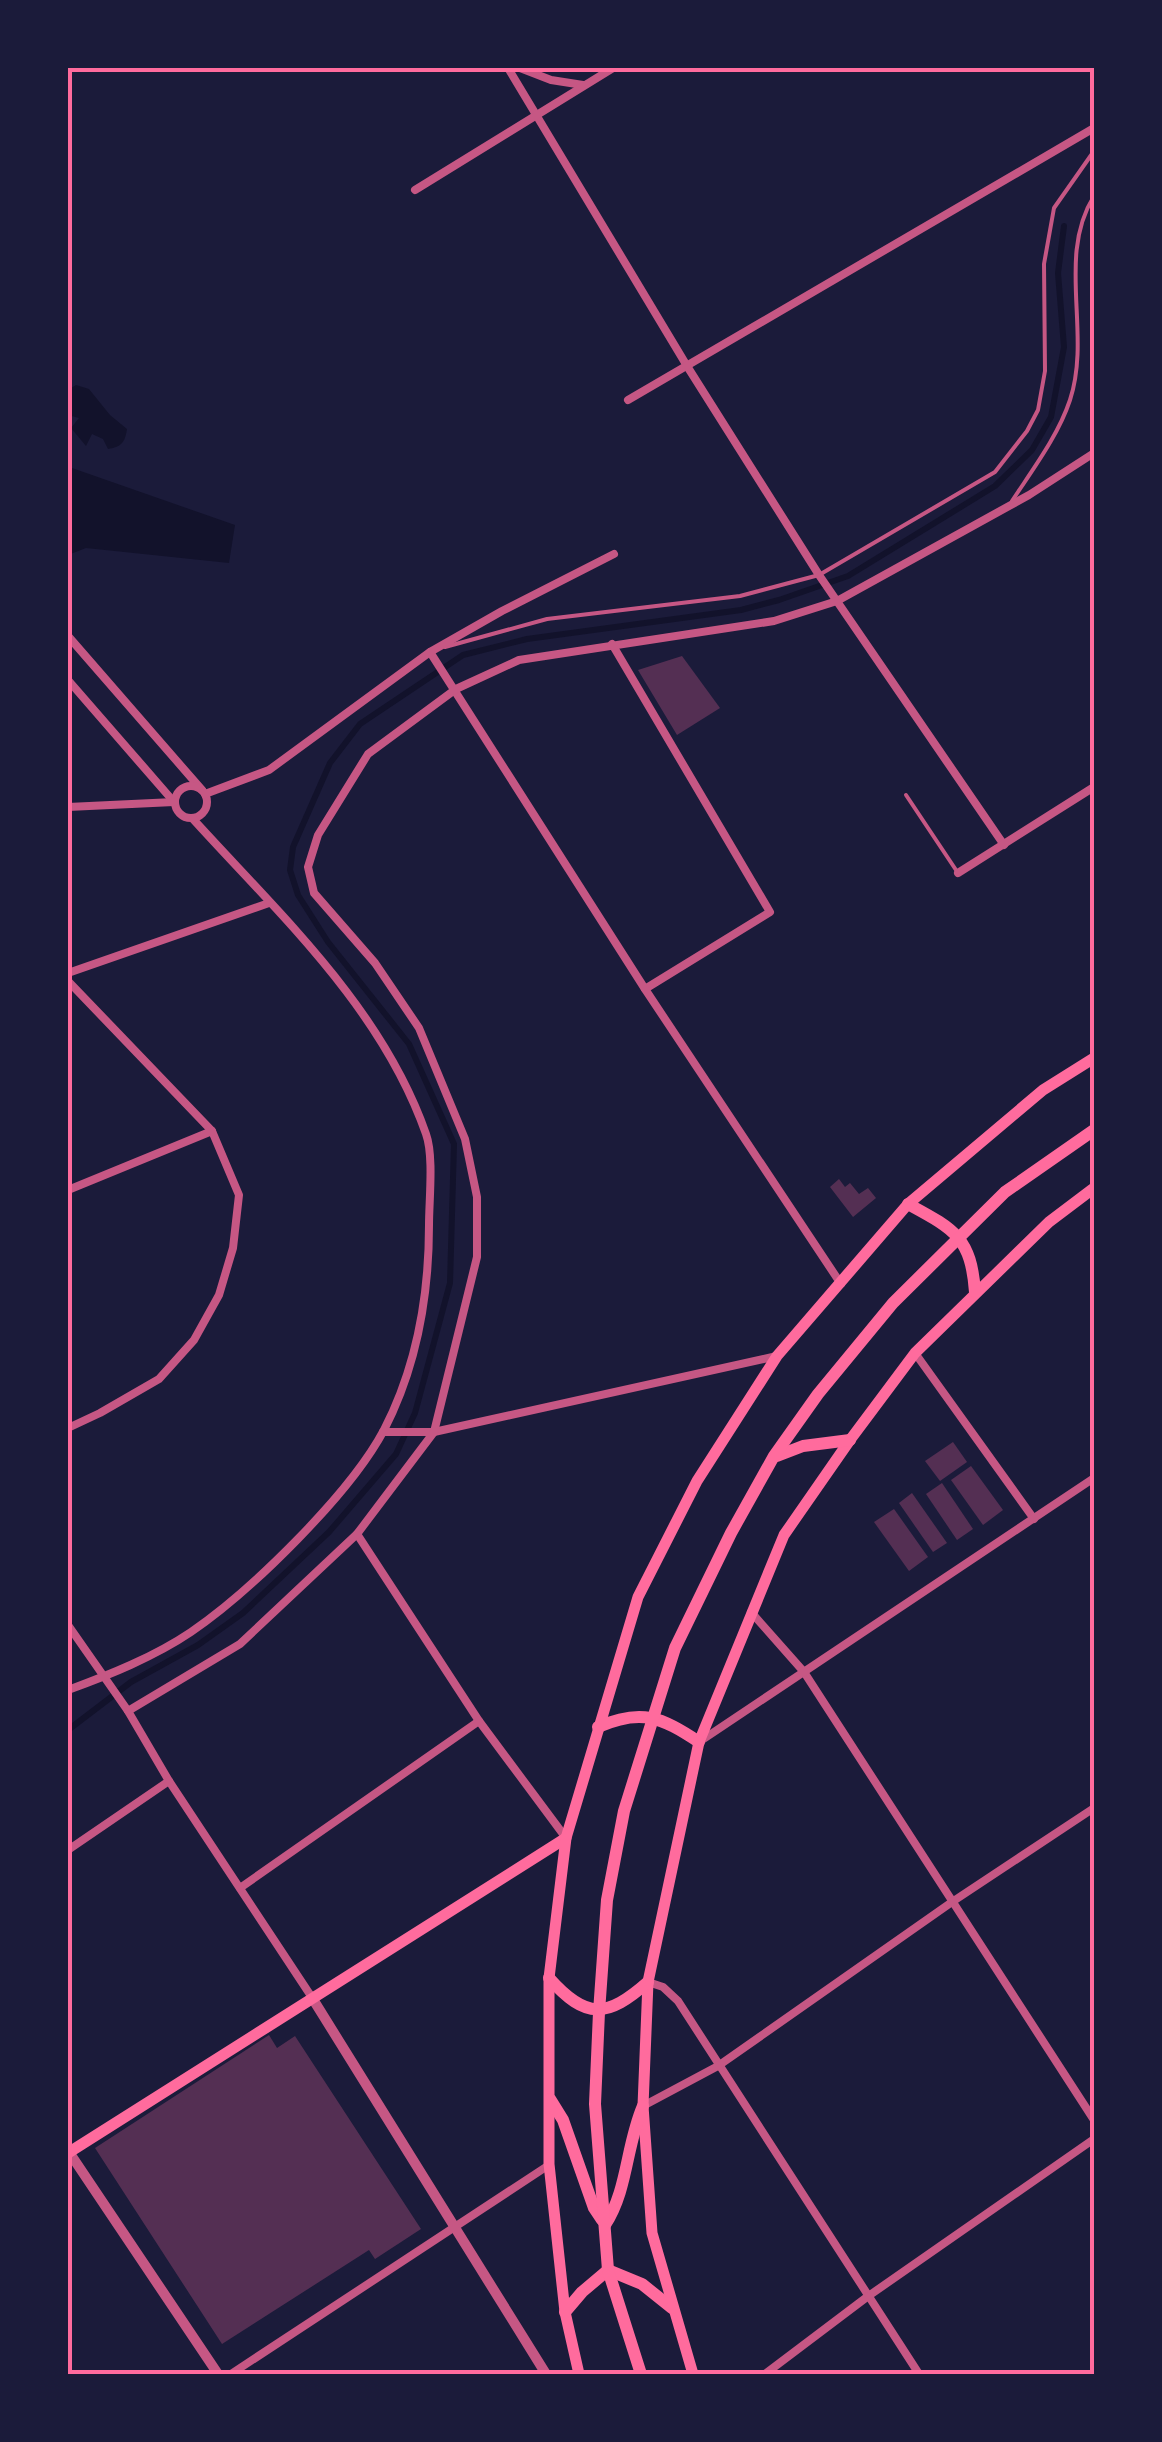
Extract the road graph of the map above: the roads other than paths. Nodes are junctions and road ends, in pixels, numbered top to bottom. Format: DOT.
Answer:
graph roads {
  1 [pos="508,68"];
  2 [pos="520,68"];
  3 [pos="613,68"];
  4 [pos="583,85"];
  5 [pos="536,113"];
  6 [pos="1094,128"];
  7 [pos="1094,151"];
  8 [pos="415,190"];
  9 [pos="1094,196"];
  10 [pos="687,366"];
  11 [pos="628,400"];
  12 [pos="1094,453"];
  13 [pos="1010,505"];
  14 [pos="614,554"];
  15 [pos="819,574"];
  16 [pos="838,601"];
  17 [pos="68,636"];
  18 [pos="612,644"];
  19 [pos="430,652"];
  20 [pos="68,680"];
  21 [pos="456,690"];
  22 [pos="1094,788"];
  23 [pos="204,792"];
  24 [pos="906,795"];
  25 [pos="174,802"];
  26 [pos="68,807"];
  27 [pos="193,819"];
  28 [pos="1004,845"];
  29 [pos="958,873"];
  30 [pos="269,903"];
  31 [pos="68,973"];
  32 [pos="68,981"];
  33 [pos="645,988"];
  34 [pos="1094,1058"];
  35 [pos="1094,1130"];
  36 [pos="212,1131"];
  37 [pos="1094,1188"];
  38 [pos="68,1190"];
  39 [pos="908,1204"];
  40 [pos="960,1235"];
  41 [pos="841,1284"];
  42 [pos="975,1292"];
  43 [pos="915,1353"];
  44 [pos="777,1356"];
  45 [pos="68,1428"];
  46 [pos="383,1432"];
  47 [pos="434,1432"];
  48 [pos="850,1440"];
  49 [pos="774,1456"];
  50 [pos="1094,1478"];
  51 [pos="1034,1519"];
  52 [pos="358,1534"];
  53 [pos="750,1612"];
  54 [pos="68,1625"];
  55 [pos="804,1672"];
  56 [pos="104,1677"];
  57 [pos="68,1690"];
  58 [pos="128,1711"];
  59 [pos="652,1717"];
  60 [pos="480,1721"];
  61 [pos="598,1728"];
  62 [pos="700,1742"];
  63 [pos="170,1781"];
  64 [pos="1094,1808"];
  65 [pos="566,1838"];
  66 [pos="68,1850"];
  67 [pos="240,1888"];
  68 [pos="952,1902"];
  69 [pos="549,1978"];
  70 [pos="648,1982"];
  71 [pos="311,1996"];
  72 [pos="599,2012"];
  73 [pos="718,2066"];
  74 [pos="550,2099"];
  75 [pos="642,2106"];
  76 [pos="1094,2120"];
  77 [pos="1094,2139"];
  78 [pos="68,2151"];
  79 [pos="549,2164"];
  80 [pos="605,2225"];
  81 [pos="455,2226"];
  82 [pos="608,2270"];
  83 [pos="867,2297"];
  84 [pos="672,2308"];
  85 [pos="565,2312"];
  86 [pos="218,2374"];
  87 [pos="231,2374"];
  88 [pos="546,2374"];
  89 [pos="579,2374"];
  90 [pos="640,2374"];
  91 [pos="692,2374"];
  92 [pos="765,2374"];
  93 [pos="919,2374"];
  1 -- 5 [label="street"];
  2 -- 4 [label="street"];
  3 -- 4 [label="street"];
  4 -- 5 [label="street"];
  5 -- 8 [label="street"];
  5 -- 10 [label="street"];
  6 -- 10 [label="street"];
  7 -- 15 [label="lane"];
  9 -- 13 [label="lane"];
  10 -- 11 [label="street"];
  10 -- 15 [label="street"];
  12 -- 13 [label="street"];
  13 -- 16 [label="street"];
  14 -- 19 [label="street"];
  15 -- 16 [label="street"];
  15 -- 19 [label="lane"];
  16 -- 18 [label="street"];
  16 -- 28 [label="street"];
  17 -- 23 [label="street"];
  18 -- 21 [label="street"];
  18 -- 33 [label="street"];
  19 -- 21 [label="street"];
  19 -- 23 [label="street"];
  20 -- 25 [label="street"];
  21 -- 33 [label="street"];
  21 -- 47 [label="street"];
  22 -- 28 [label="street"];
  23 -- 25 [label="street"];
  23 -- 27 [label="street"];
  24 -- 29 [label="lane"];
  25 -- 26 [label="street"];
  25 -- 27 [label="street"];
  27 -- 30 [label="street"];
  28 -- 29 [label="street"];
  30 -- 31 [label="street"];
  30 -- 46 [label="street"];
  32 -- 36 [label="street"];
  33 -- 41 [label="street"];
  34 -- 39 [label="main road"];
  35 -- 40 [label="highway"];
  36 -- 38 [label="street"];
  36 -- 45 [label="street"];
  37 -- 42 [label="main road"];
  39 -- 40 [label="highway"];
  39 -- 41 [label="main road"];
  40 -- 42 [label="highway"];
  40 -- 49 [label="highway"];
  41 -- 44 [label="main road"];
  42 -- 43 [label="main road"];
  43 -- 48 [label="main road"];
  43 -- 51 [label="street"];
  44 -- 47 [label="street"];
  44 -- 61 [label="main road"];
  46 -- 47 [label="street"];
  46 -- 56 [label="street"];
  47 -- 52 [label="street"];
  48 -- 49 [label="highway"];
  48 -- 53 [label="main road"];
  49 -- 59 [label="highway"];
  50 -- 51 [label="street"];
  51 -- 55 [label="street"];
  52 -- 58 [label="street"];
  52 -- 60 [label="street"];
  53 -- 55 [label="street"];
  53 -- 62 [label="main road"];
  54 -- 56 [label="street"];
  55 -- 62 [label="street"];
  55 -- 68 [label="street"];
  56 -- 57 [label="street"];
  56 -- 58 [label="street"];
  58 -- 63 [label="street"];
  59 -- 61 [label="highway"];
  59 -- 62 [label="highway"];
  59 -- 72 [label="highway"];
  60 -- 65 [label="street"];
  60 -- 67 [label="street"];
  61 -- 65 [label="main road"];
  62 -- 70 [label="main road"];
  63 -- 66 [label="street"];
  63 -- 67 [label="street"];
  64 -- 68 [label="street"];
  65 -- 69 [label="main road"];
  65 -- 71 [label="main road"];
  67 -- 71 [label="street"];
  68 -- 73 [label="street"];
  68 -- 76 [label="street"];
  69 -- 72 [label="highway"];
  69 -- 74 [label="main road"];
  70 -- 72 [label="highway"];
  70 -- 73 [label="street"];
  70 -- 75 [label="main road"];
  71 -- 78 [label="main road"];
  71 -- 81 [label="street"];
  72 -- 80 [label="highway"];
  73 -- 75 [label="street"];
  73 -- 83 [label="street"];
  74 -- 79 [label="main road"];
  74 -- 80 [label="highway"];
  75 -- 80 [label="highway"];
  75 -- 84 [label="main road"];
  77 -- 83 [label="street"];
  78 -- 86 [label="street"];
  79 -- 81 [label="street"];
  79 -- 85 [label="main road"];
  80 -- 82 [label="highway"];
  81 -- 87 [label="street"];
  81 -- 88 [label="street"];
  82 -- 84 [label="highway"];
  82 -- 85 [label="highway"];
  82 -- 90 [label="highway"];
  83 -- 92 [label="street"];
  83 -- 93 [label="street"];
  84 -- 91 [label="main road"];
  85 -- 89 [label="main road"];
}
